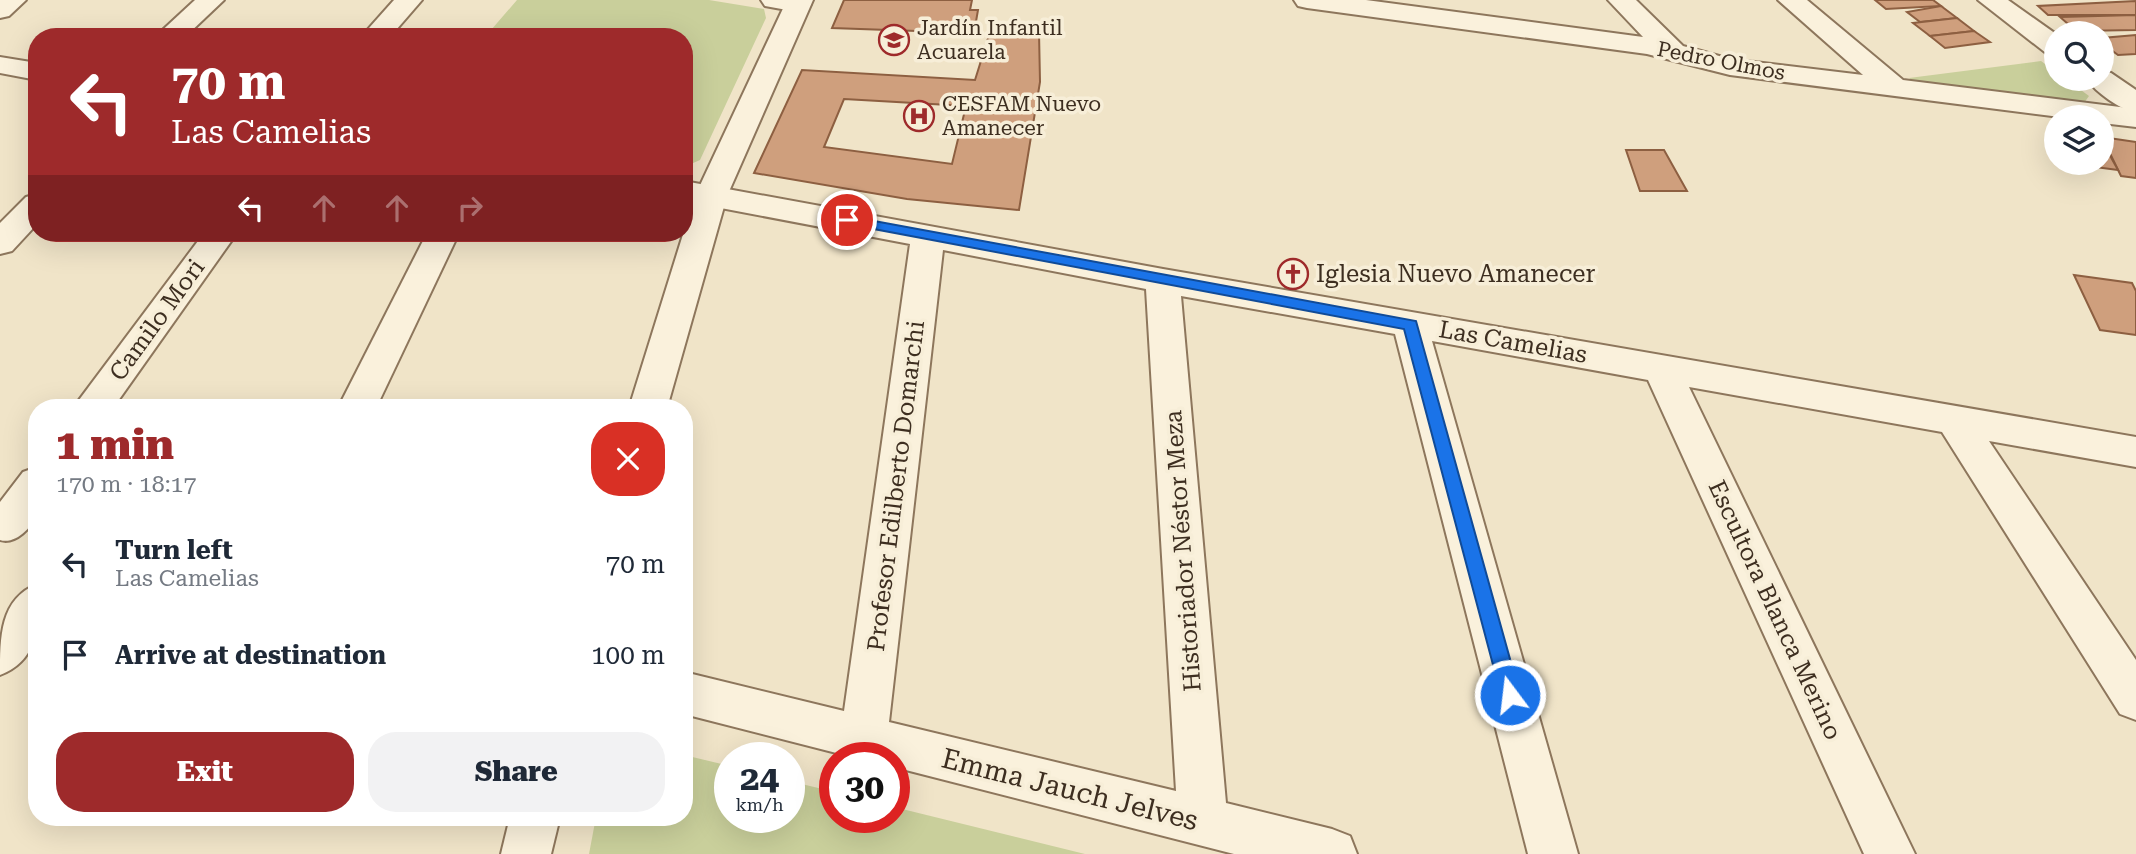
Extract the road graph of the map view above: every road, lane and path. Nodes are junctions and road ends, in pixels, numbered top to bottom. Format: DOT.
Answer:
graph roads {
  1 [pos="13,0"];
  2 [pos="211,0"];
  3 [pos="409,0"];
  4 [pos="1307,0"];
  5 [pos="1621,0"];
  6 [pos="1791,0"];
  7 [pos="1991,0"];
  8 [pos="791,1"];
  9 [pos="1431,9"];
  10 [pos="0,10"];
  11 [pos="179,28"];
  12 [pos="383,28"];
  13 [pos="2044,38"];
  14 [pos="1672,51"];
  15 [pos="0,65"];
  16 [pos="28,70"];
  17 [pos="1895,88"];
  18 [pos="2114,88"];
  19 [pos="2136,103"];
  20 [pos="2136,118"];
  21 [pos="698,193"];
  22 [pos="28,213"];
  23 [pos="693,214"];
  24 [pos="928,235"];
  25 [pos="214,242"];
  26 [pos="439,242"];
  27 [pos="687,242"];
  28 [pos="0,243"];
  29 [pos="1163,281"];
  30 [pos="1410,325"];
  31 [pos="1661,367"];
  32 [pos="99,399"];
  33 [pos="361,399"];
  34 [pos="650,399"];
  35 [pos="1955,421"];
  36 [pos="2136,452"];
  37 [pos="28,500"];
  38 [pos="14,527"];
  39 [pos="28,615"];
  40 [pos="0,655"];
  41 [pos="693,695"];
  42 [pos="2136,699"];
  43 [pos="864,737"];
  44 [pos="1203,822"];
  45 [pos="533,826"];
  46 [pos="526,854"];
  47 [pos="1332,854"];
  48 [pos="1553,854"];
  49 [pos="1890,854"];
  1 -- 10 [label="street"];
  2 -- 11 [label="street"];
  3 -- 12 [label="street"];
  4 -- 9 [label="street, Pedro Olmos"];
  5 -- 14 [label="street"];
  6 -- 17 [label="street"];
  7 -- 13 [label="street"];
  8 -- 21 [label="street"];
  9 -- 14 [label="street, Pedro Olmos"];
  14 -- 17 [label="street, Pedro Olmos"];
  15 -- 16 [label="street"];
  17 -- 20 [label="street, Pedro Olmos"];
  18 -- 19 [label="street"];
  21 -- 23 [label="street"];
  21 -- 24 [label="street, Las Camelias"];
  22 -- 28 [label="street"];
  24 -- 29 [label="street, Las Camelias"];
  24 -- 43 [label="street, Profesor Edilberto Domarchi"];
  25 -- 32 [label="street, Camilo Mori"];
  26 -- 33 [label="street"];
  27 -- 34 [label="street"];
  29 -- 30 [label="street, Las Camelias"];
  29 -- 44 [label="street, Historiador Néstor Meza"];
  30 -- 31 [label="street, Las Camelias"];
  30 -- 48 [label="street"];
  31 -- 35 [label="street, Las Camelias"];
  31 -- 49 [label="street, Escultora Blanca Merino"];
  35 -- 36 [label="street, Las Camelias"];
  35 -- 42 [label="street"];
  37 -- 38 [label="street"];
  39 -- 40 [label="street"];
  41 -- 43 [label="street, Emma Jauch Jelves"];
  43 -- 44 [label="street, Emma Jauch Jelves"];
  44 -- 47 [label="street, Emma Jauch Jelves"];
  45 -- 46 [label="street"];
}
